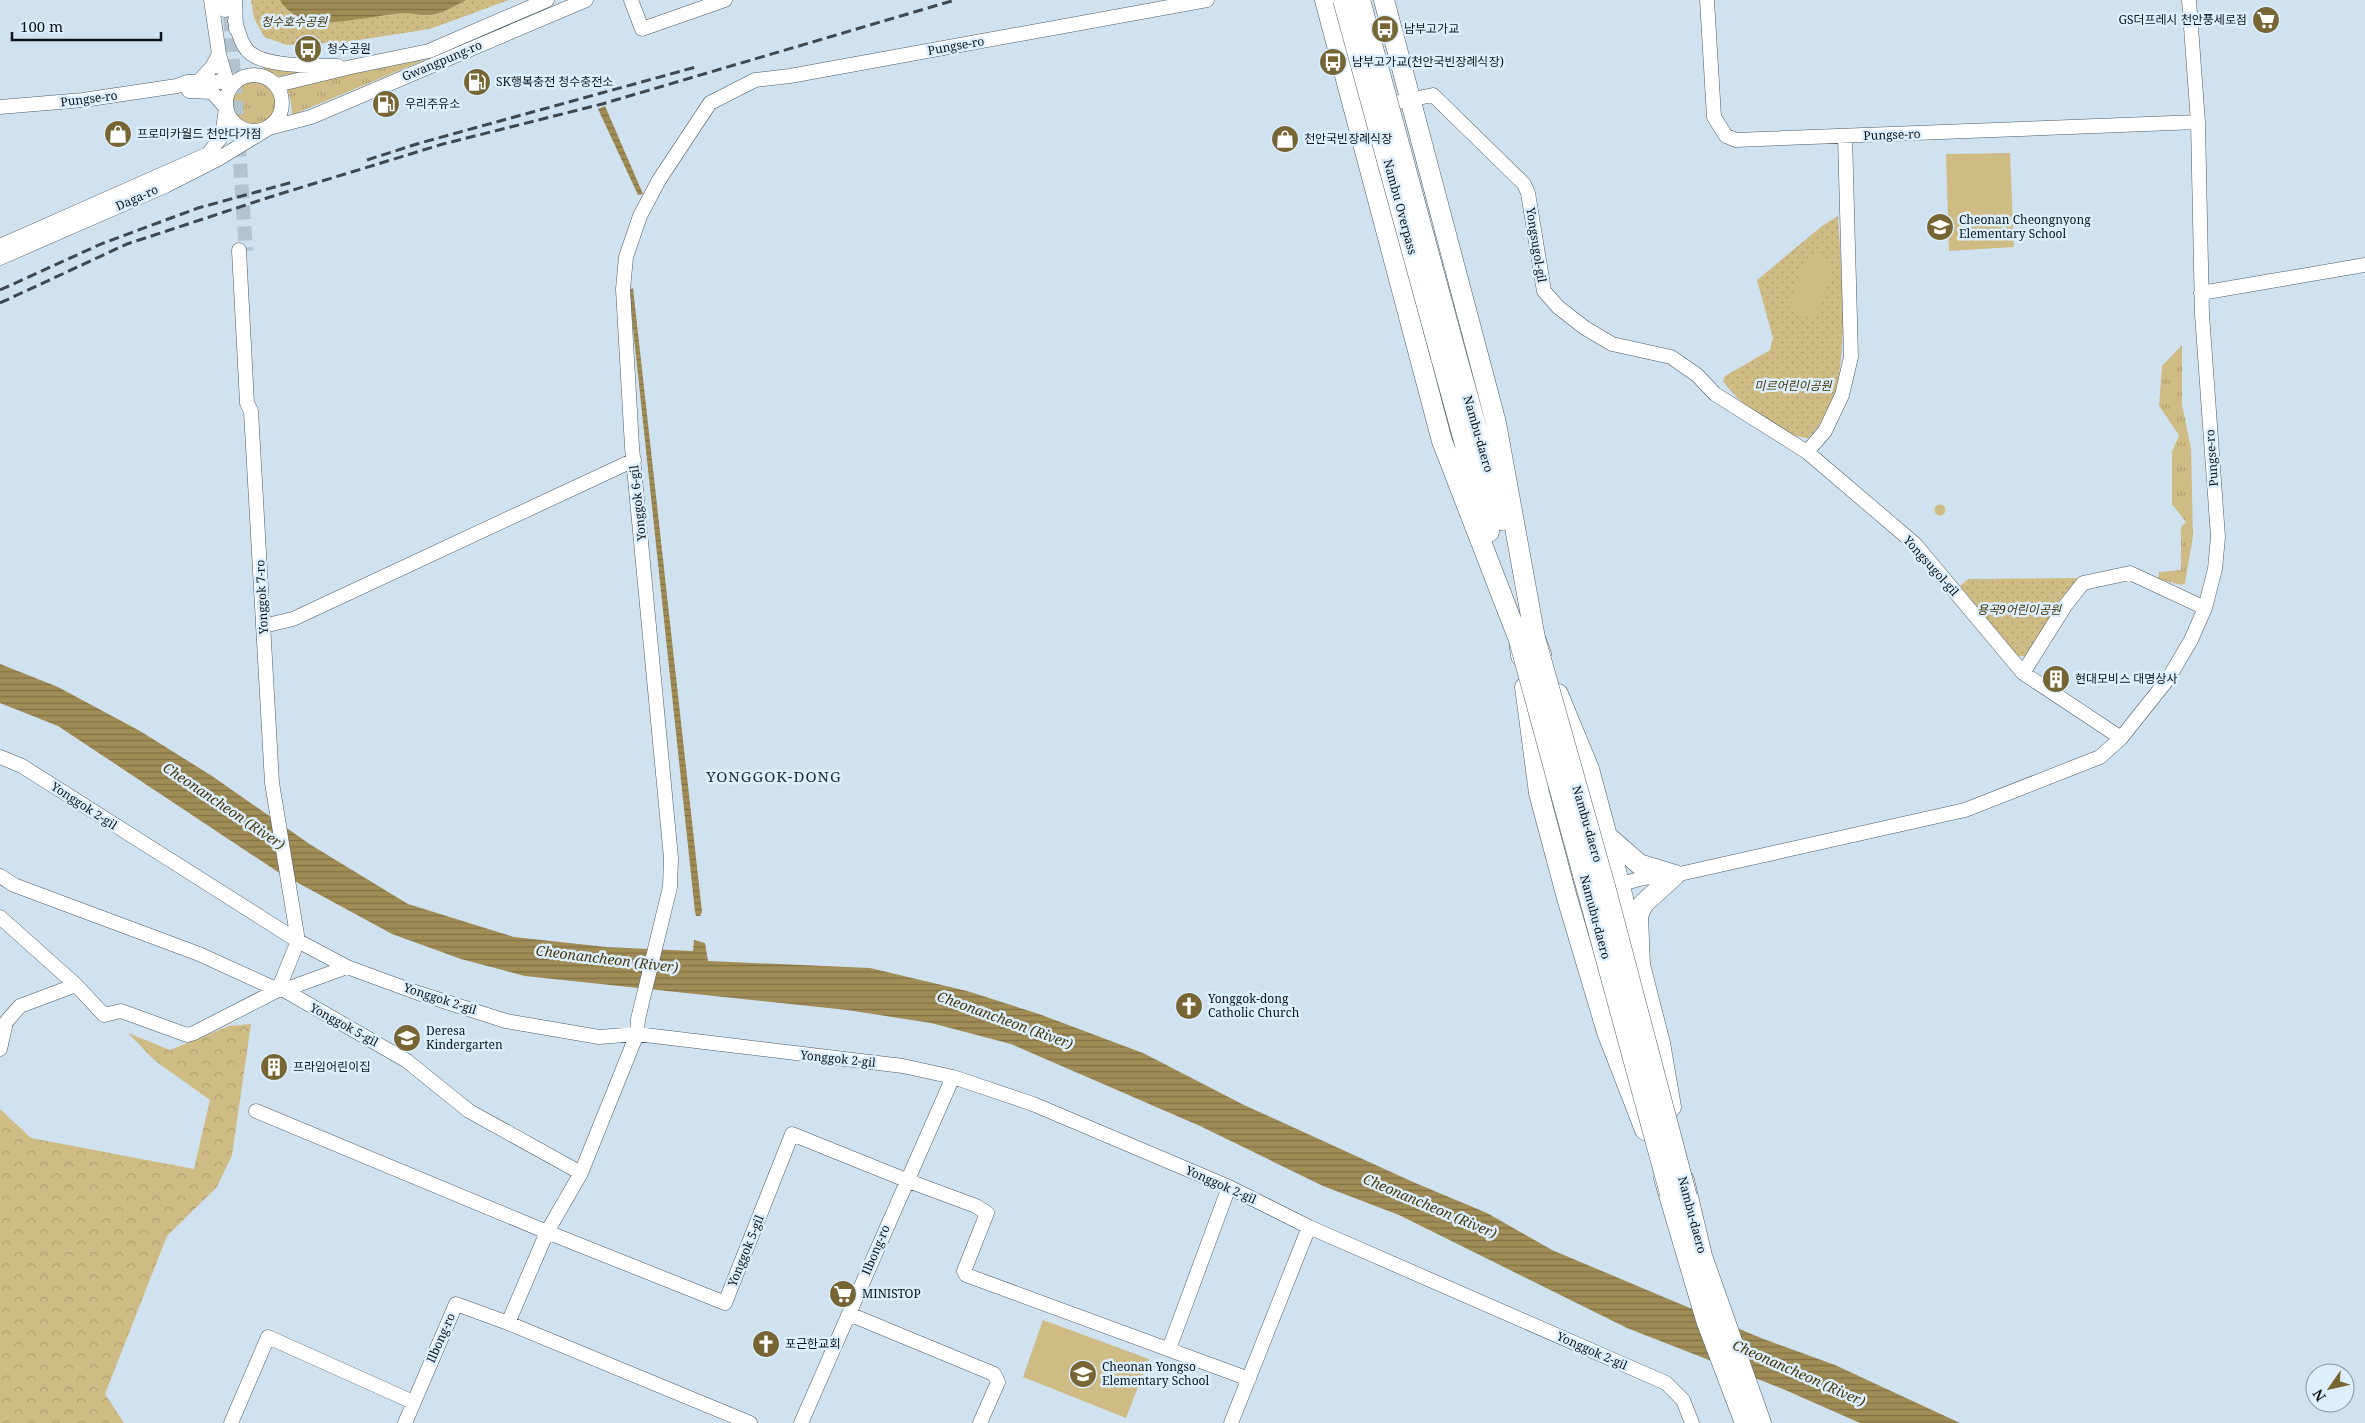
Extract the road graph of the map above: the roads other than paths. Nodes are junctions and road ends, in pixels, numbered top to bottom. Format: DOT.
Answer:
graph roads {
  1 [pos="211,0"];
  2 [pos="547,0"];
  3 [pos="586,0"];
  4 [pos="630,0"];
  5 [pos="725,0"];
  6 [pos="1207,0"];
  7 [pos="1325,0"];
  8 [pos="1343,0"];
  9 [pos="1360,0"];
  10 [pos="1384,0"];
  11 [pos="1707,0"];
  12 [pos="2189,0"];
  13 [pos="230,7"];
  14 [pos="212,19"];
  15 [pos="219,54"];
  16 [pos="350,67"];
  17 [pos="261,75"];
  18 [pos="199,81"];
  19 [pos="230,84"];
  20 [pos="277,85"];
  21 [pos="177,86"];
  22 [pos="1411,99"];
  23 [pos="710,103"];
  24 [pos="0,107"];
  25 [pos="226,108"];
  26 [pos="1354,111"];
  27 [pos="311,116"];
  28 [pos="2198,122"];
  29 [pos="269,128"];
  30 [pos="1845,136"];
  31 [pos="218,159"];
  32 [pos="0,246"];
  33 [pos="242,250"];
  34 [pos="0,258"];
  35 [pos="2365,265"];
  36 [pos="2201,293"];
  37 [pos="1448,355"];
  38 [pos="1808,452"];
  39 [pos="634,460"];
  40 [pos="2205,608"];
  41 [pos="264,626"];
  42 [pos="1527,639"];
  43 [pos="2023,673"];
  44 [pos="2121,738"];
  45 [pos="0,757"];
  46 [pos="1607,836"];
  47 [pos="1675,875"];
  48 [pos="0,876"];
  49 [pos="1620,884"];
  50 [pos="1567,898"];
  51 [pos="0,917"];
  52 [pos="298,941"];
  53 [pos="1640,965"];
  54 [pos="347,967"];
  55 [pos="76,985"];
  56 [pos="281,990"];
  57 [pos="637,1034"];
  58 [pos="0,1048"];
  59 [pos="953,1077"];
  60 [pos="256,1111"];
  61 [pos="580,1173"];
  62 [pos="906,1180"];
  63 [pos="1229,1187"];
  64 [pos="1679,1196"];
  65 [pos="1309,1227"];
  66 [pos="547,1232"];
  67 [pos="849,1314"];
  68 [pos="508,1322"];
  69 [pos="1170,1349"];
  70 [pos="1249,1379"];
  71 [pos="413,1402"];
  72 [pos="1742,1417"];
  73 [pos="231,1423"];
  74 [pos="404,1423"];
  75 [pos="750,1423"];
  76 [pos="801,1423"];
  77 [pos="980,1423"];
  78 [pos="1231,1423"];
  79 [pos="1692,1423"];
  80 [pos="1761,1423"];
  1 -- 14 [label="street"];
  2 -- 16 [label="street, Gwangpung-ro"];
  3 -- 27 [label="street, Gwangpung-ro"];
  4 -- 5 [label="street"];
  6 -- 23 [label="street, Pungse-ro"];
  7 -- 26 [label="highway"];
  8 -- 37 [label="highway, Nambu Overpass, bridge"];
  9 -- 37 [label="highway, Nambu Overpass, bridge"];
  10 -- 22 [label="highway"];
  11 -- 30 [label="street, Pungse-ro"];
  12 -- 28 [label="street, Pungse-ro"];
  13 -- 14 [label="street"];
  13 -- 16 [label="street"];
  13 -- 17 [label="street"];
  14 -- 15 [label="street"];
  15 -- 18 [label="street"];
  15 -- 19 [label="street"];
  16 -- 20 [label="street, Gwangpung-ro"];
  17 -- 19 [label="street"];
  17 -- 20 [label="street"];
  18 -- 19 [label="street, Pungse-ro"];
  18 -- 21 [label="street, Pungse-ro"];
  19 -- 25 [label="street"];
  20 -- 29 [label="street"];
  21 -- 24 [label="street, Pungse-ro"];
  21 -- 25 [label="street, Pungse-ro"];
  22 -- 26 [label="street, Yongsugol-gil"];
  22 -- 38 [label="street, Yongsugol-gil"];
  22 -- 42 [label="highway"];
  23 -- 39 [label="street, Yonggok 6-gil"];
  25 -- 29 [label="street"];
  25 -- 32 [label="street, Daga-ro"];
  26 -- 42 [label="highway"];
  27 -- 29 [label="street, Gwangpung-ro"];
  27 -- 31 [label="street"];
  28 -- 30 [label="street, Pungse-ro"];
  28 -- 36 [label="street, Pungse-ro"];
  29 -- 31 [label="street, Daga-ro"];
  30 -- 38 [label="street"];
  31 -- 34 [label="street, Daga-ro"];
  33 -- 41 [label="street, Yonggok 7-ro"];
  35 -- 36 [label="street"];
  36 -- 40 [label="street, Pungse-ro"];
  37 -- 42 [label="highway, Nambu-daero"];
  38 -- 43 [label="street, Yongsugol-gil"];
  39 -- 41 [label="street"];
  39 -- 57 [label="street, Yonggok 6-gil"];
  40 -- 43 [label="street"];
  40 -- 44 [label="street, Pungse-ro"];
  41 -- 52 [label="street, Yonggok 7-ro"];
  42 -- 46 [label="highway"];
  42 -- 50 [label="highway"];
  42 -- 64 [label="highway, Nambu-daero, bridge"];
  43 -- 44 [label="street, Yongsugol-gil"];
  44 -- 47 [label="street, Pungse-ro"];
  45 -- 52 [label="street, Yonggok 2-gil"];
  46 -- 47 [label="highway"];
  46 -- 49 [label="highway"];
  47 -- 49 [label="street"];
  47 -- 53 [label="highway"];
  48 -- 56 [label="street"];
  49 -- 50 [label="street"];
  49 -- 53 [label="highway"];
  50 -- 64 [label="highway"];
  51 -- 55 [label="street"];
  52 -- 54 [label="street, Yonggok 2-gil"];
  52 -- 56 [label="street"];
  53 -- 64 [label="highway"];
  54 -- 56 [label="street"];
  54 -- 57 [label="street, Yonggok 2-gil"];
  55 -- 56 [label="street"];
  55 -- 58 [label="street"];
  56 -- 61 [label="street, Yonggok 5-gil"];
  57 -- 59 [label="street, Yonggok 2-gil"];
  57 -- 61 [label="street"];
  59 -- 62 [label="street, Ilbong-ro"];
  59 -- 63 [label="street, Yonggok 2-gil"];
  60 -- 66 [label="street, Yonggok 5-gil"];
  61 -- 66 [label="street"];
  62 -- 66 [label="street, Yonggok 5-gil"];
  62 -- 67 [label="street, Ilbong-ro"];
  62 -- 69 [label="street"];
  63 -- 65 [label="street, Yonggok 2-gil"];
  63 -- 69 [label="street"];
  64 -- 72 [label="highway, Nambu-daero"];
  64 -- 80 [label="highway, Nambu-daero"];
  65 -- 70 [label="street"];
  65 -- 79 [label="street, Yonggok 2-gil"];
  66 -- 68 [label="street"];
  67 -- 76 [label="street, Ilbong-ro"];
  67 -- 77 [label="street"];
  68 -- 71 [label="street, Ilbong-ro"];
  68 -- 75 [label="street, Ilbong-ro"];
  69 -- 70 [label="street"];
  70 -- 78 [label="street"];
  71 -- 73 [label="street"];
  71 -- 74 [label="street, Ilbong-ro"];
}
